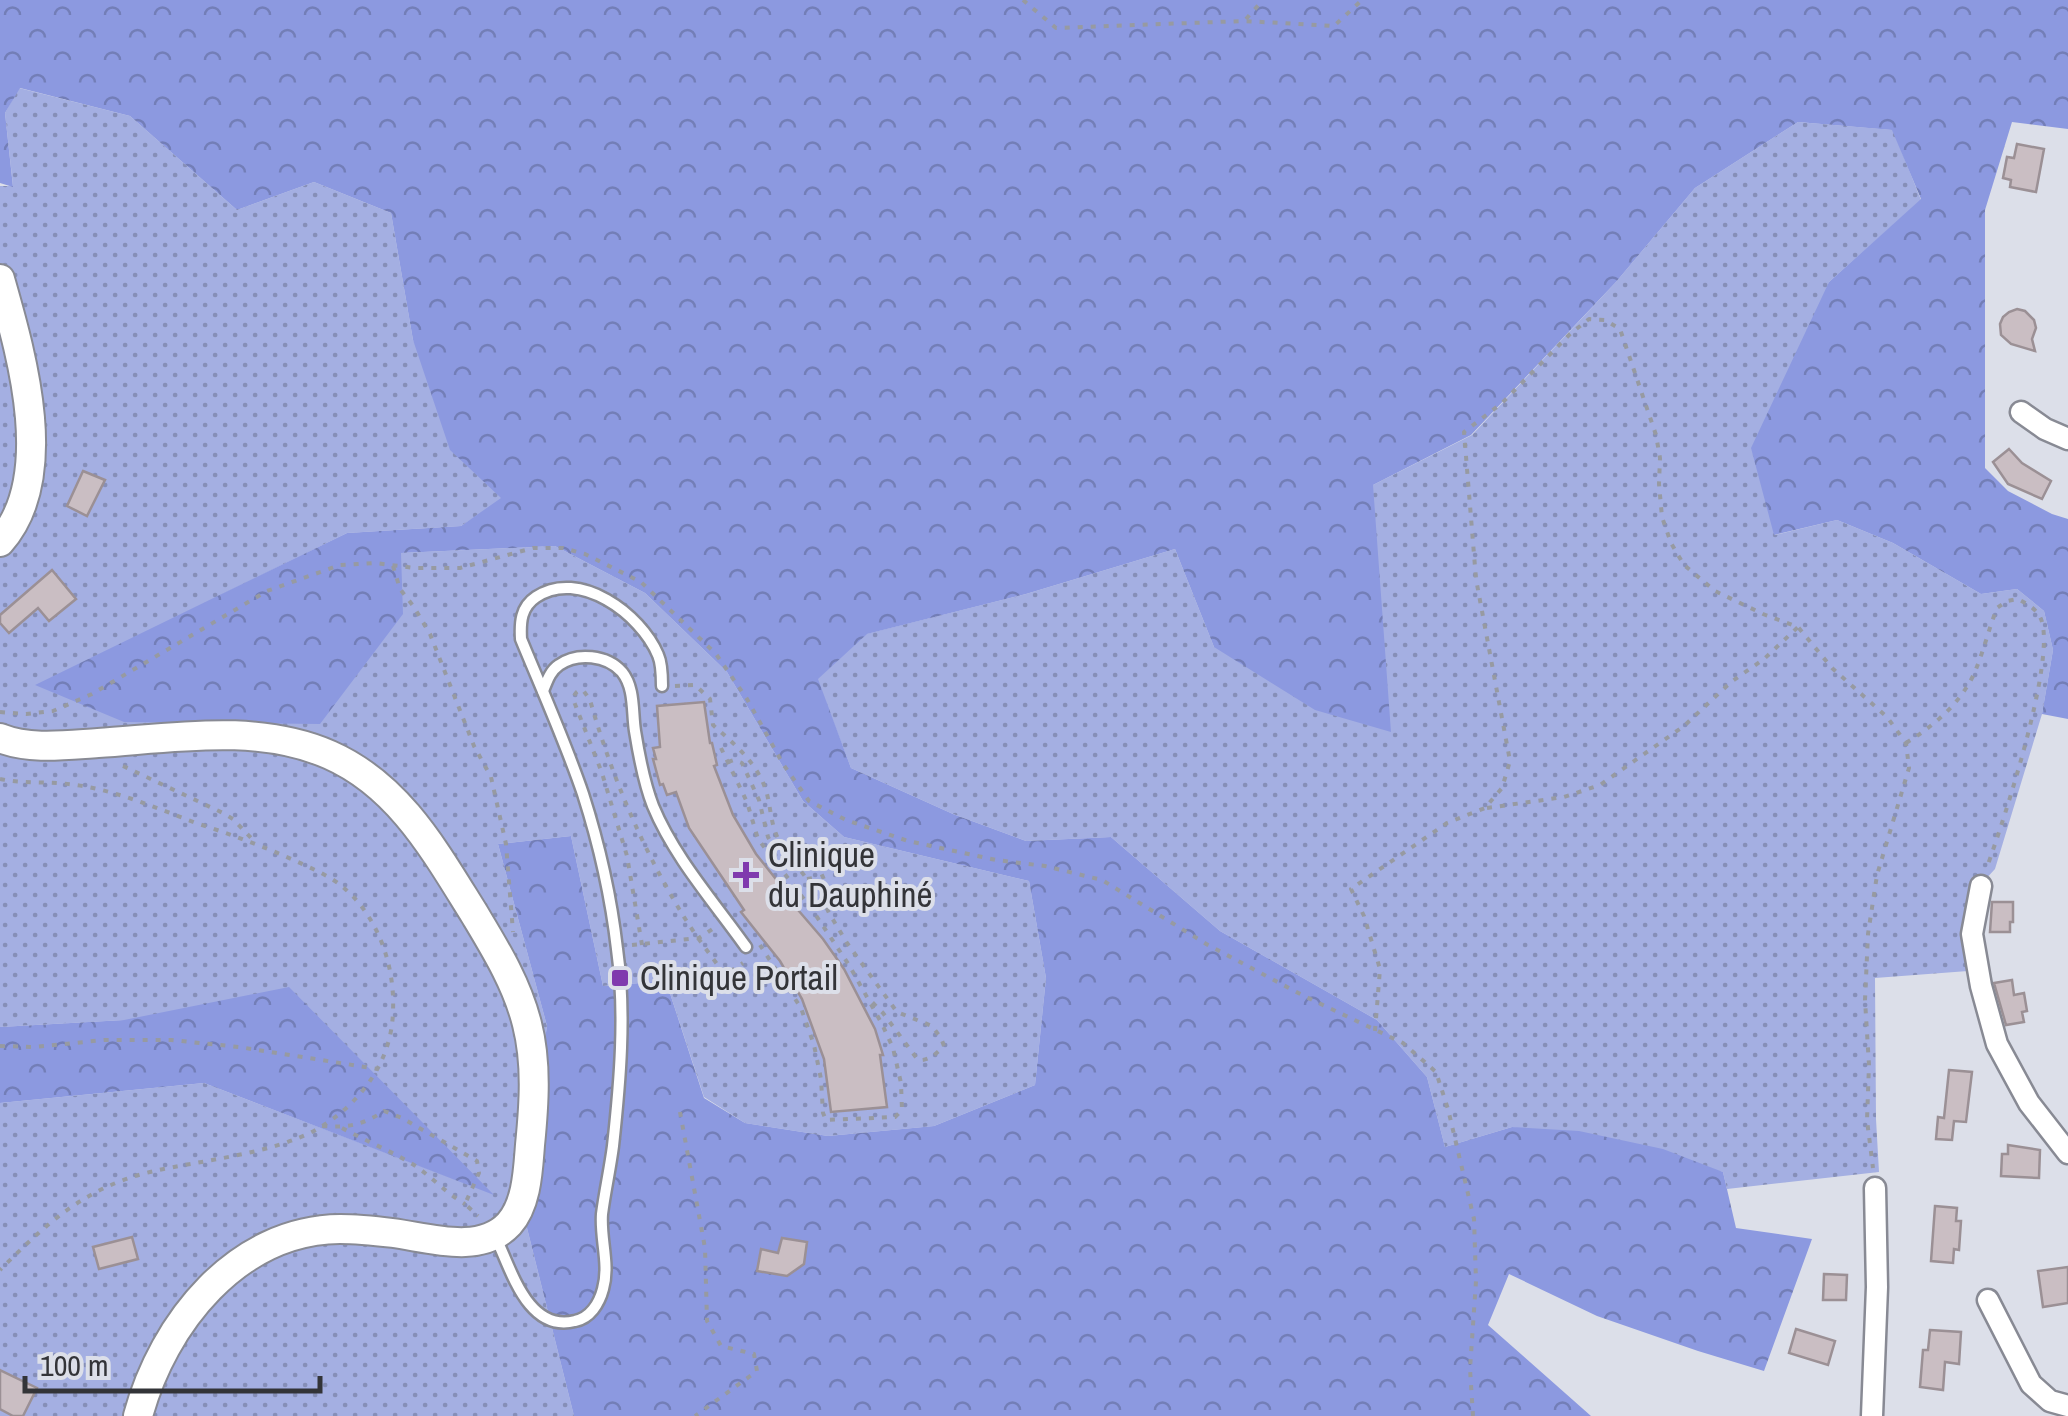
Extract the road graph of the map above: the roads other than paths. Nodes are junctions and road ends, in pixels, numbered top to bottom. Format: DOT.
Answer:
graph roads {
  1 [pos="0,279"];
  2 [pos="2021,412"];
  3 [pos="2068,438"];
  4 [pos="0,542"];
  5 [pos="662,686"];
  6 [pos="543,691"];
  7 [pos="0,738"];
  8 [pos="1981,886"];
  9 [pos="746,947"];
  10 [pos="2068,1153"];
  11 [pos="1875,1188"];
  12 [pos="495,1235"];
  13 [pos="1988,1300"];
  14 [pos="2068,1406"];
  15 [pos="138,1416"];
  16 [pos="1872,1416"];
  1 -- 4 [label="main road"];
  2 -- 3 [label="street"];
  5 -- 6 [label="lane"];
  6 -- 9 [label="lane"];
  6 -- 12 [label="lane"];
  7 -- 12 [label="main road"];
  8 -- 10 [label="street"];
  11 -- 16 [label="street"];
  12 -- 15 [label="main road"];
  13 -- 14 [label="street"];
}
